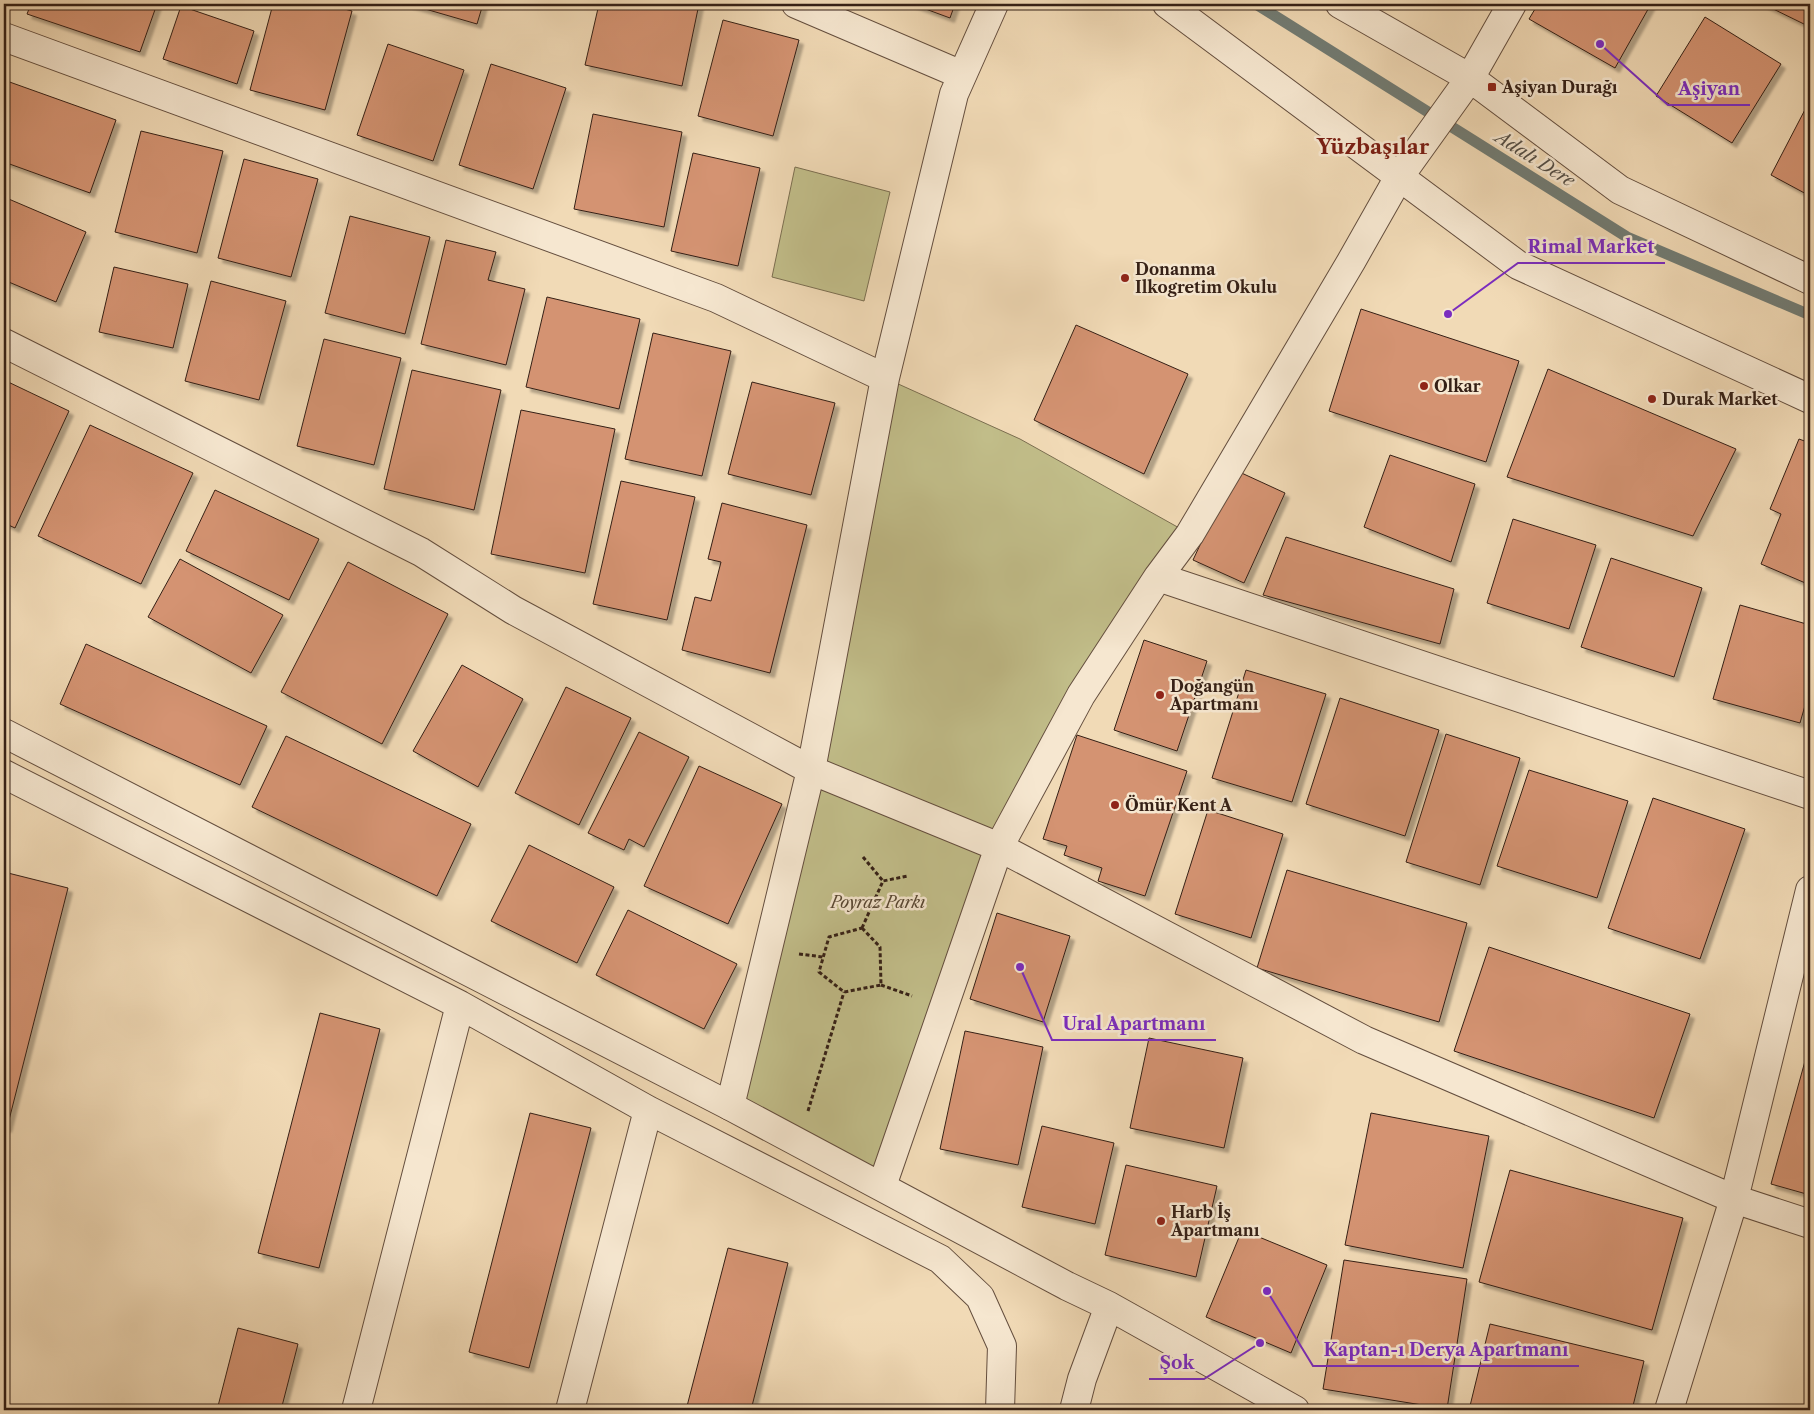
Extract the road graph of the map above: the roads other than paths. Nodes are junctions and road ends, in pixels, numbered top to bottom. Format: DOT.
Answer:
graph roads {
  1 [pos="796,4"];
  2 [pos="994,4"];
  3 [pos="1167,4"];
  4 [pos="1340,4"];
  5 [pos="1512,4"];
  6 [pos="4,37"];
  7 [pos="962,76"];
  8 [pos="1470,78"];
  9 [pos="1399,177"];
  10 [pos="1810,280"];
  11 [pos="4,343"];
  12 [pos="885,378"];
  13 [pos="1810,399"];
  14 [pos="1158,577"];
  15 [pos="4,733"];
  16 [pos="811,770"];
  17 [pos="4,774"];
  18 [pos="1810,795"];
  19 [pos="999,847"];
  20 [pos="1810,890"];
  21 [pos="460,1005"];
  22 [pos="730,1106"];
  23 [pos="648,1110"];
  24 [pos="882,1186"];
  25 [pos="1734,1198"];
  26 [pos="1810,1224"];
  27 [pos="1109,1306"];
  28 [pos="356,1410"];
  29 [pos="570,1410"];
  30 [pos="1000,1410"];
  31 [pos="1074,1410"];
  32 [pos="1295,1410"];
  33 [pos="1669,1410"];
  1 -- 7 [label="street"];
  2 -- 7 [label="street"];
  3 -- 9 [label="street"];
  4 -- 8 [label="street"];
  5 -- 8 [label="street"];
  6 -- 12 [label="street"];
  7 -- 12 [label="street"];
  8 -- 9 [label="street"];
  8 -- 10 [label="street"];
  9 -- 13 [label="street"];
  9 -- 14 [label="street"];
  11 -- 16 [label="street"];
  12 -- 16 [label="street"];
  14 -- 18 [label="street"];
  14 -- 19 [label="street"];
  15 -- 22 [label="street"];
  16 -- 19 [label="street"];
  16 -- 22 [label="street"];
  17 -- 21 [label="street"];
  19 -- 24 [label="street"];
  19 -- 25 [label="street"];
  20 -- 25 [label="street"];
  21 -- 23 [label="street"];
  21 -- 28 [label="street"];
  22 -- 24 [label="street"];
  23 -- 29 [label="street"];
  23 -- 30 [label="street"];
  24 -- 27 [label="street"];
  25 -- 26 [label="street"];
  25 -- 33 [label="street"];
  27 -- 31 [label="street"];
  27 -- 32 [label="street"];
}
